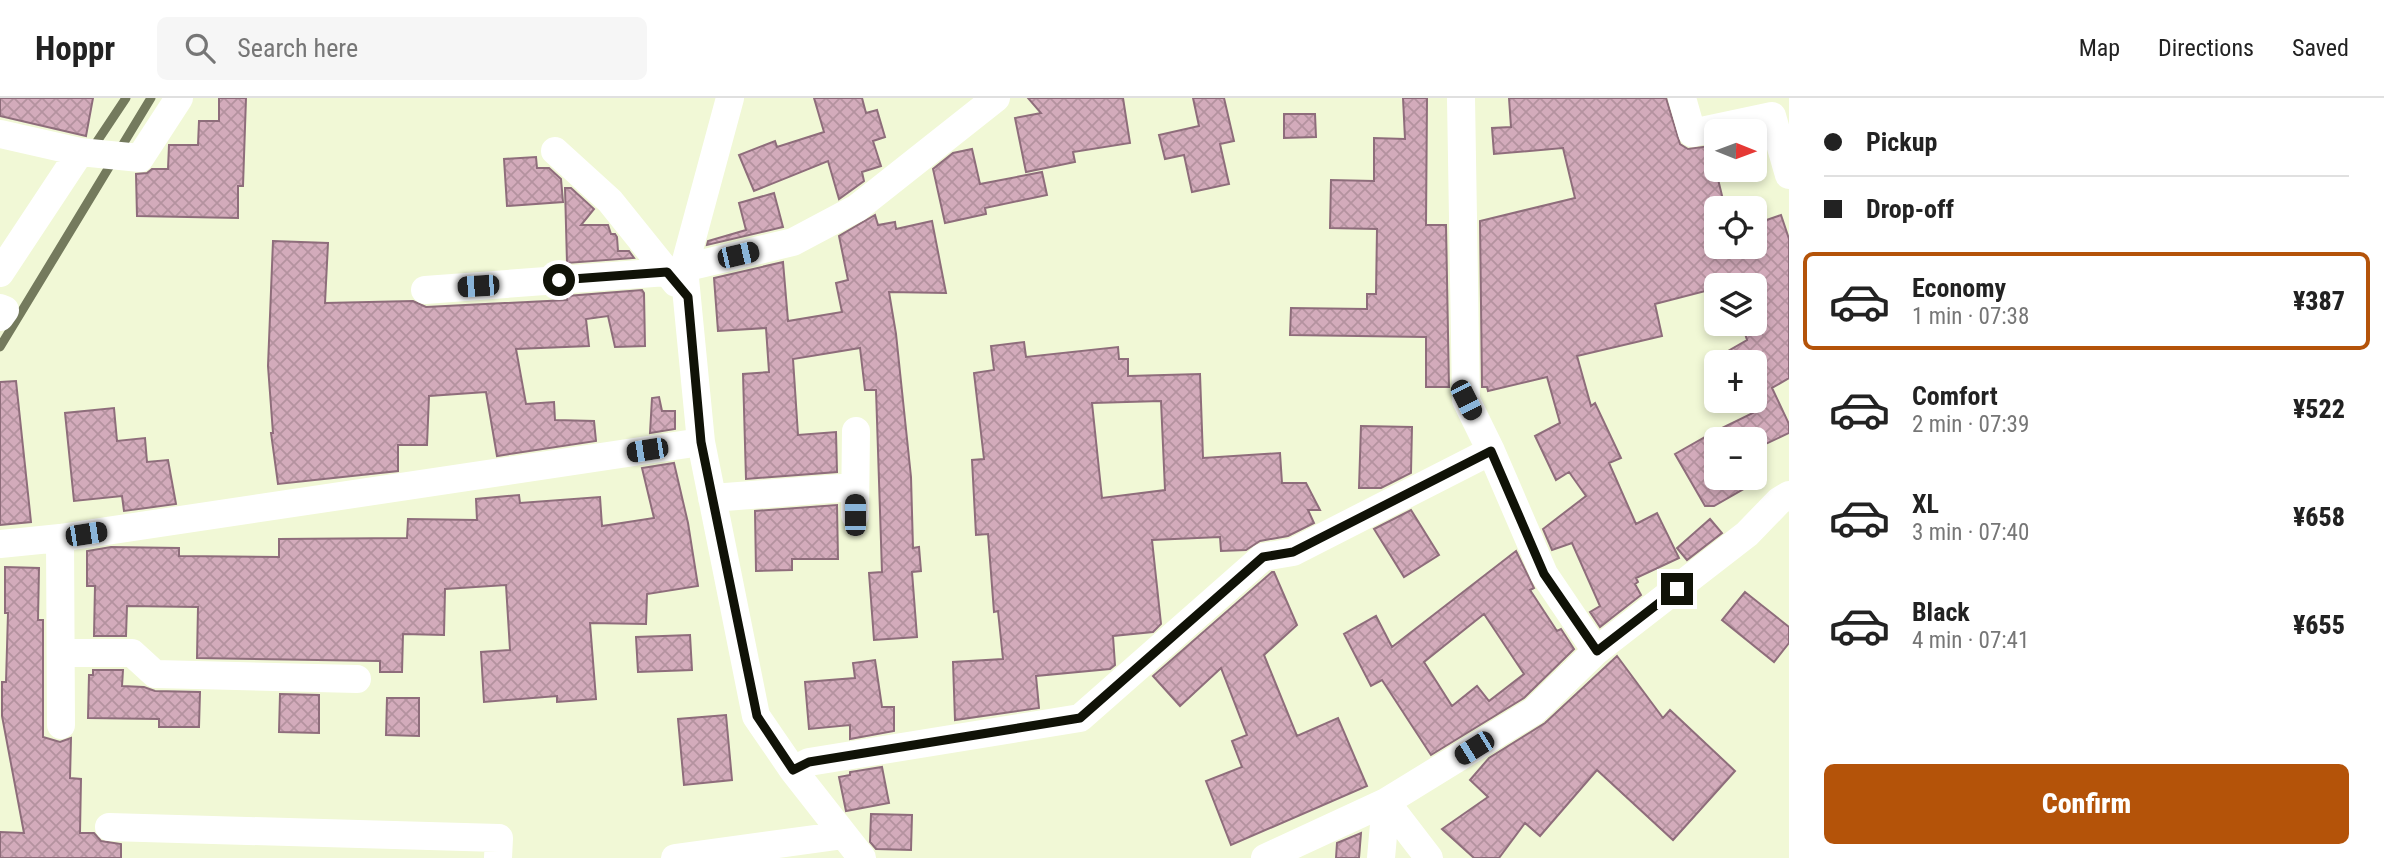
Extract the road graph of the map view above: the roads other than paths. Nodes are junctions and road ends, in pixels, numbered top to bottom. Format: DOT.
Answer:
graph roads {
  1 [pos="179,98"];
  2 [pos="730,98"];
  3 [pos="996,98"];
  4 [pos="1461,98"];
  5 [pos="1682,98"];
  6 [pos="0,134"];
  7 [pos="555,151"];
  8 [pos="80,152"];
  9 [pos="1789,175"];
  10 [pos="676,270"];
  11 [pos="0,273"];
  12 [pos="425,290"];
  13 [pos="856,431"];
  14 [pos="701,442"];
  15 [pos="1491,451"];
  16 [pos="855,487"];
  17 [pos="1789,495"];
  18 [pos="712,498"];
  19 [pos="855,515"];
  20 [pos="60,538"];
  21 [pos="0,544"];
  22 [pos="1597,651"];
  23 [pos="61,653"];
  24 [pos="356,679"];
  25 [pos="61,725"];
  26 [pos="793,770"];
  27 [pos="1386,802"];
  28 [pos="108,827"];
  29 [pos="845,835"];
  30 [pos="498,858"];
  31 [pos="676,858"];
  32 [pos="862,858"];
  33 [pos="1265,858"];
  34 [pos="1381,858"];
  35 [pos="1429,858"];
  1 -- 8 [label="street"];
  2 -- 10 [label="street"];
  3 -- 10 [label="street"];
  4 -- 15 [label="street"];
  5 -- 9 [label="street"];
  6 -- 8 [label="street"];
  7 -- 10 [label="street"];
  8 -- 11 [label="street"];
  10 -- 12 [label="street"];
  10 -- 14 [label="street"];
  13 -- 16 [label="street"];
  14 -- 18 [label="street"];
  14 -- 20 [label="street"];
  15 -- 22 [label="street"];
  15 -- 26 [label="street"];
  16 -- 18 [label="street"];
  16 -- 19 [label="street"];
  17 -- 22 [label="street"];
  18 -- 26 [label="street"];
  20 -- 21 [label="street"];
  20 -- 23 [label="street"];
  22 -- 27 [label="street"];
  23 -- 24 [label="street"];
  23 -- 25 [label="street"];
  26 -- 29 [label="street"];
  27 -- 33 [label="street"];
  27 -- 34 [label="street"];
  27 -- 35 [label="street"];
  28 -- 30 [label="street"];
  29 -- 31 [label="street"];
  29 -- 32 [label="street"];
}
